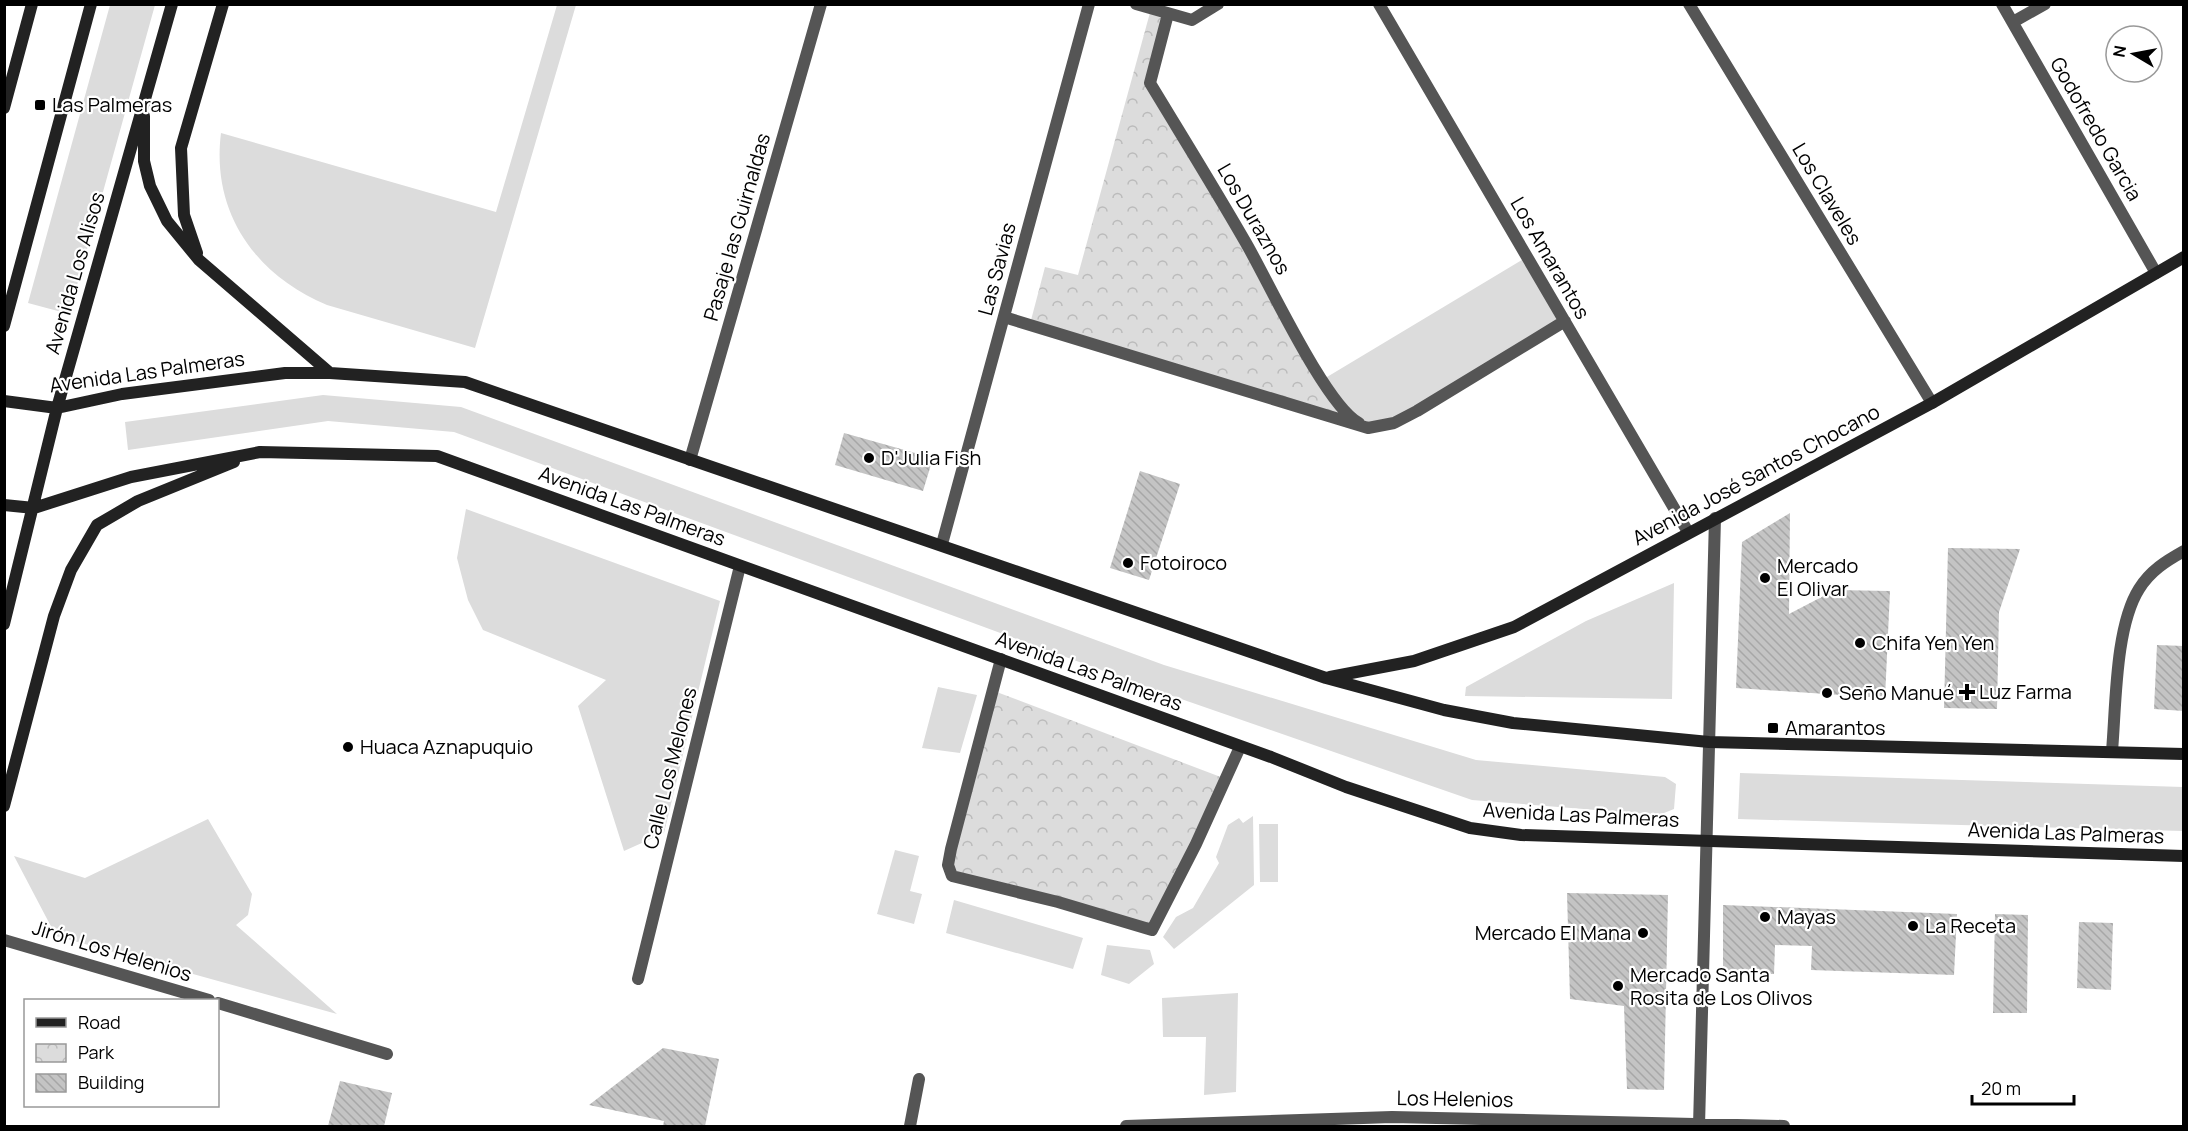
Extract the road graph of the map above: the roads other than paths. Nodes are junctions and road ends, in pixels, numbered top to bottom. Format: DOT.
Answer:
graph roads {
  1 [pos="32,4"];
  2 [pos="91,4"];
  3 [pos="171,4"];
  4 [pos="223,4"];
  5 [pos="821,4"];
  6 [pos="1089,4"];
  7 [pos="1136,4"];
  8 [pos="1218,4"];
  9 [pos="1379,4"];
  10 [pos="1689,4"];
  11 [pos="2002,4"];
  12 [pos="2045,4"];
  13 [pos="1168,14"];
  14 [pos="2013,22"];
  15 [pos="145,99"];
  16 [pos="4,108"];
  17 [pos="2184,257"];
  18 [pos="200,260"];
  19 [pos="2156,273"];
  20 [pos="1004,317"];
  21 [pos="1565,321"];
  22 [pos="4,326"];
  23 [pos="330,373"];
  24 [pos="4,401"];
  25 [pos="1932,403"];
  26 [pos="57,408"];
  27 [pos="1368,428"];
  28 [pos="260,452"];
  29 [pos="690,460"];
  30 [pos="4,505"];
  31 [pos="34,508"];
  32 [pos="1715,518"];
  33 [pos="1688,532"];
  34 [pos="942,544"];
  35 [pos="2184,551"];
  36 [pos="740,566"];
  37 [pos="4,624"];
  38 [pos="1001,660"];
  39 [pos="1326,678"];
  40 [pos="1709,742"];
  41 [pos="1240,747"];
  42 [pos="2112,751"];
  43 [pos="2184,754"];
  44 [pos="4,806"];
  45 [pos="1706,842"];
  46 [pos="2184,856"];
  47 [pos="4,940"];
  48 [pos="638,979"];
  49 [pos="205,999"];
  50 [pos="219,1003"];
  51 [pos="387,1054"];
  52 [pos="919,1079"];
  53 [pos="1391,1122"];
  54 [pos="1699,1125"];
  55 [pos="910,1126"];
  56 [pos="1126,1126"];
  57 [pos="1784,1126"];
  1 -- 16 [label="main road"];
  2 -- 22 [label="main road"];
  3 -- 15 [label="main road, Avenida Los Alisos"];
  4 -- 18 [label="main road"];
  5 -- 29 [label="street, Pasaje las Guirnaldas"];
  6 -- 20 [label="street, Las Savias"];
  7 -- 13 [label="street"];
  8 -- 13 [label="street"];
  9 -- 21 [label="street, Los Amarantos"];
  10 -- 25 [label="street, Los Claveles"];
  11 -- 14 [label="street, Godofredo Garcia"];
  12 -- 14 [label="street"];
  13 -- 27 [label="street, Los Duraznos"];
  14 -- 19 [label="street, Godofredo Garcia"];
  15 -- 18 [label="main road"];
  15 -- 26 [label="main road, Avenida Los Alisos"];
  17 -- 19 [label="main road, Avenida José Santos Chocano"];
  18 -- 23 [label="main road"];
  19 -- 25 [label="main road, Avenida José Santos Chocano"];
  20 -- 27 [label="street"];
  20 -- 34 [label="street, Las Savias"];
  21 -- 27 [label="street"];
  21 -- 33 [label="street, Los Amarantos"];
  23 -- 26 [label="main road, Avenida Las Palmeras"];
  23 -- 29 [label="main road, Avenida Las Palmeras"];
  24 -- 26 [label="main road, Avenida Las Palmeras"];
  25 -- 32 [label="main road, Avenida José Santos Chocano"];
  26 -- 31 [label="main road, Avenida Los Alisos"];
  28 -- 31 [label="main road, Avenida Las Palmeras"];
  28 -- 36 [label="main road, Avenida Las Palmeras"];
  28 -- 44 [label="main road"];
  29 -- 34 [label="main road, Avenida Las Palmeras"];
  30 -- 31 [label="main road, Avenida Las Palmeras"];
  31 -- 37 [label="main road, Avenida Los Alisos"];
  32 -- 33 [label="main road, Avenida José Santos Chocano"];
  32 -- 40 [label="street"];
  33 -- 39 [label="main road, Avenida José Santos Chocano"];
  34 -- 39 [label="main road, Avenida Las Palmeras"];
  35 -- 42 [label="street"];
  36 -- 38 [label="main road, Avenida Las Palmeras"];
  36 -- 48 [label="street, Calle Los Melones"];
  38 -- 41 [label="main road, Avenida Las Palmeras"];
  38 -- 41 [label="street"];
  39 -- 40 [label="main road, Avenida Las Palmeras"];
  40 -- 42 [label="main road, Avenida Las Palmeras"];
  40 -- 45 [label="street"];
  41 -- 45 [label="main road, Avenida Las Palmeras"];
  42 -- 43 [label="main road, Avenida Las Palmeras"];
  45 -- 46 [label="main road, Avenida Las Palmeras"];
  45 -- 54 [label="street"];
  47 -- 49 [label="street, Jirón Los Helenios"];
  50 -- 51 [label="street"];
  52 -- 55 [label="street"];
  53 -- 54 [label="street, Los Helenios"];
  53 -- 56 [label="street, Los Helenios"];
  54 -- 57 [label="street, Los Helenios"];
}
